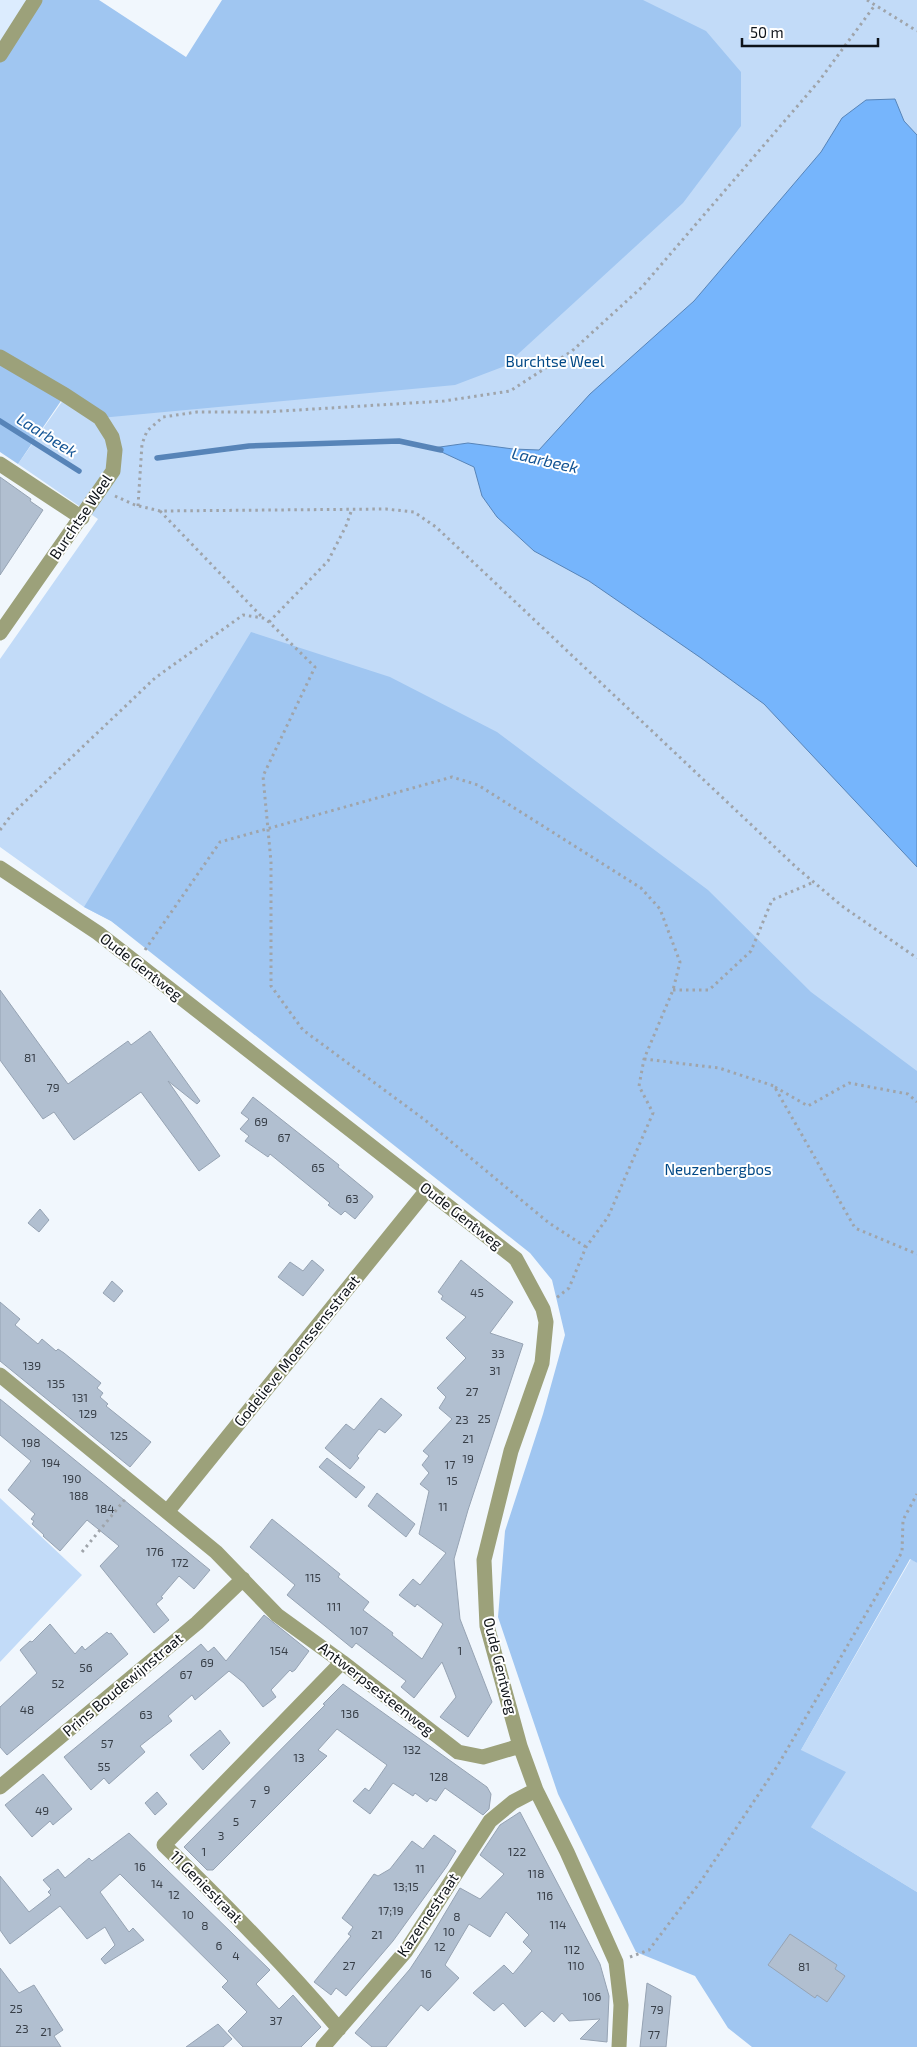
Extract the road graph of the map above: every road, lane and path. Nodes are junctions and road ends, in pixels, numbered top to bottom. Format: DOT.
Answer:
graph roads {
  1 [pos="35,0"];
  2 [pos="867,0"];
  3 [pos="875,6"];
  4 [pos="917,31"];
  5 [pos="0,55"];
  6 [pos="0,356"];
  7 [pos="0,464"];
  8 [pos="101,490"];
  9 [pos="138,506"];
  10 [pos="352,509"];
  11 [pos="160,511"];
  12 [pos="82,518"];
  13 [pos="262,618"];
  14 [pos="269,622"];
  15 [pos="0,633"];
  16 [pos="267,828"];
  17 [pos="0,830"];
  18 [pos="0,868"];
  19 [pos="814,882"];
  20 [pos="917,958"];
  21 [pos="137,963"];
  22 [pos="673,990"];
  23 [pos="644,1059"];
  24 [pos="774,1086"];
  25 [pos="917,1102"];
  26 [pos="428,1190"];
  27 [pos="586,1247"];
  28 [pos="917,1254"];
  29 [pos="544,1309"];
  30 [pos="0,1375"];
  31 [pos="136,1486"];
  32 [pos="917,1494"];
  33 [pos="167,1512"];
  34 [pos="82,1552"];
  35 [pos="243,1579"];
  36 [pos="342,1662"];
  37 [pos="520,1746"];
  38 [pos="0,1787"];
  39 [pos="536,1790"];
  40 [pos="616,1962"];
  41 [pos="338,2029"];
  42 [pos="326,2046"];
  43 [pos="619,2047"];
  1 -- 5 [label="street"];
  2 -- 3 [label="path"];
  3 -- 4 [label="path"];
  3 -- 9 [label="path"];
  6 -- 8 [label="street, Burchtse Weel"];
  7 -- 12 [label="street"];
  8 -- 9 [label="path"];
  8 -- 12 [label="street, Burchtse Weel"];
  9 -- 11 [label="path"];
  10 -- 11 [label="path"];
  10 -- 14 [label="path"];
  10 -- 19 [label="path"];
  11 -- 13 [label="path"];
  12 -- 15 [label="street, Burchtse Weel"];
  13 -- 14 [label="path"];
  13 -- 17 [label="path"];
  14 -- 16 [label="path"];
  16 -- 21 [label="path"];
  16 -- 22 [label="path"];
  16 -- 27 [label="path"];
  18 -- 21 [label="street, Oude Gentweg"];
  19 -- 20 [label="path"];
  19 -- 22 [label="path"];
  21 -- 26 [label="street, Oude Gentweg"];
  22 -- 23 [label="path"];
  23 -- 24 [label="path"];
  23 -- 27 [label="path"];
  24 -- 25 [label="path"];
  24 -- 28 [label="path"];
  26 -- 29 [label="street, Oude Gentweg"];
  26 -- 33 [label="street, Godelieve Moenssensstraat"];
  27 -- 29 [label="path"];
  29 -- 37 [label="street, Oude Gentweg"];
  30 -- 31 [label="street, Antwerpsesteenweg"];
  31 -- 33 [label="street, Antwerpsesteenweg"];
  31 -- 34 [label="path"];
  32 -- 40 [label="path"];
  33 -- 35 [label="street, Antwerpsesteenweg"];
  35 -- 36 [label="street, Antwerpsesteenweg"];
  35 -- 38 [label="street, Prins Boudewijnstraat"];
  36 -- 37 [label="street, Antwerpsesteenweg"];
  36 -- 41 [label="street, 11 Geniestraat"];
  37 -- 39 [label="street"];
  39 -- 40 [label="street"];
  39 -- 41 [label="street, Kazernestraat"];
  40 -- 43 [label="street"];
  41 -- 42 [label="street, Kazernestraat"];
}
